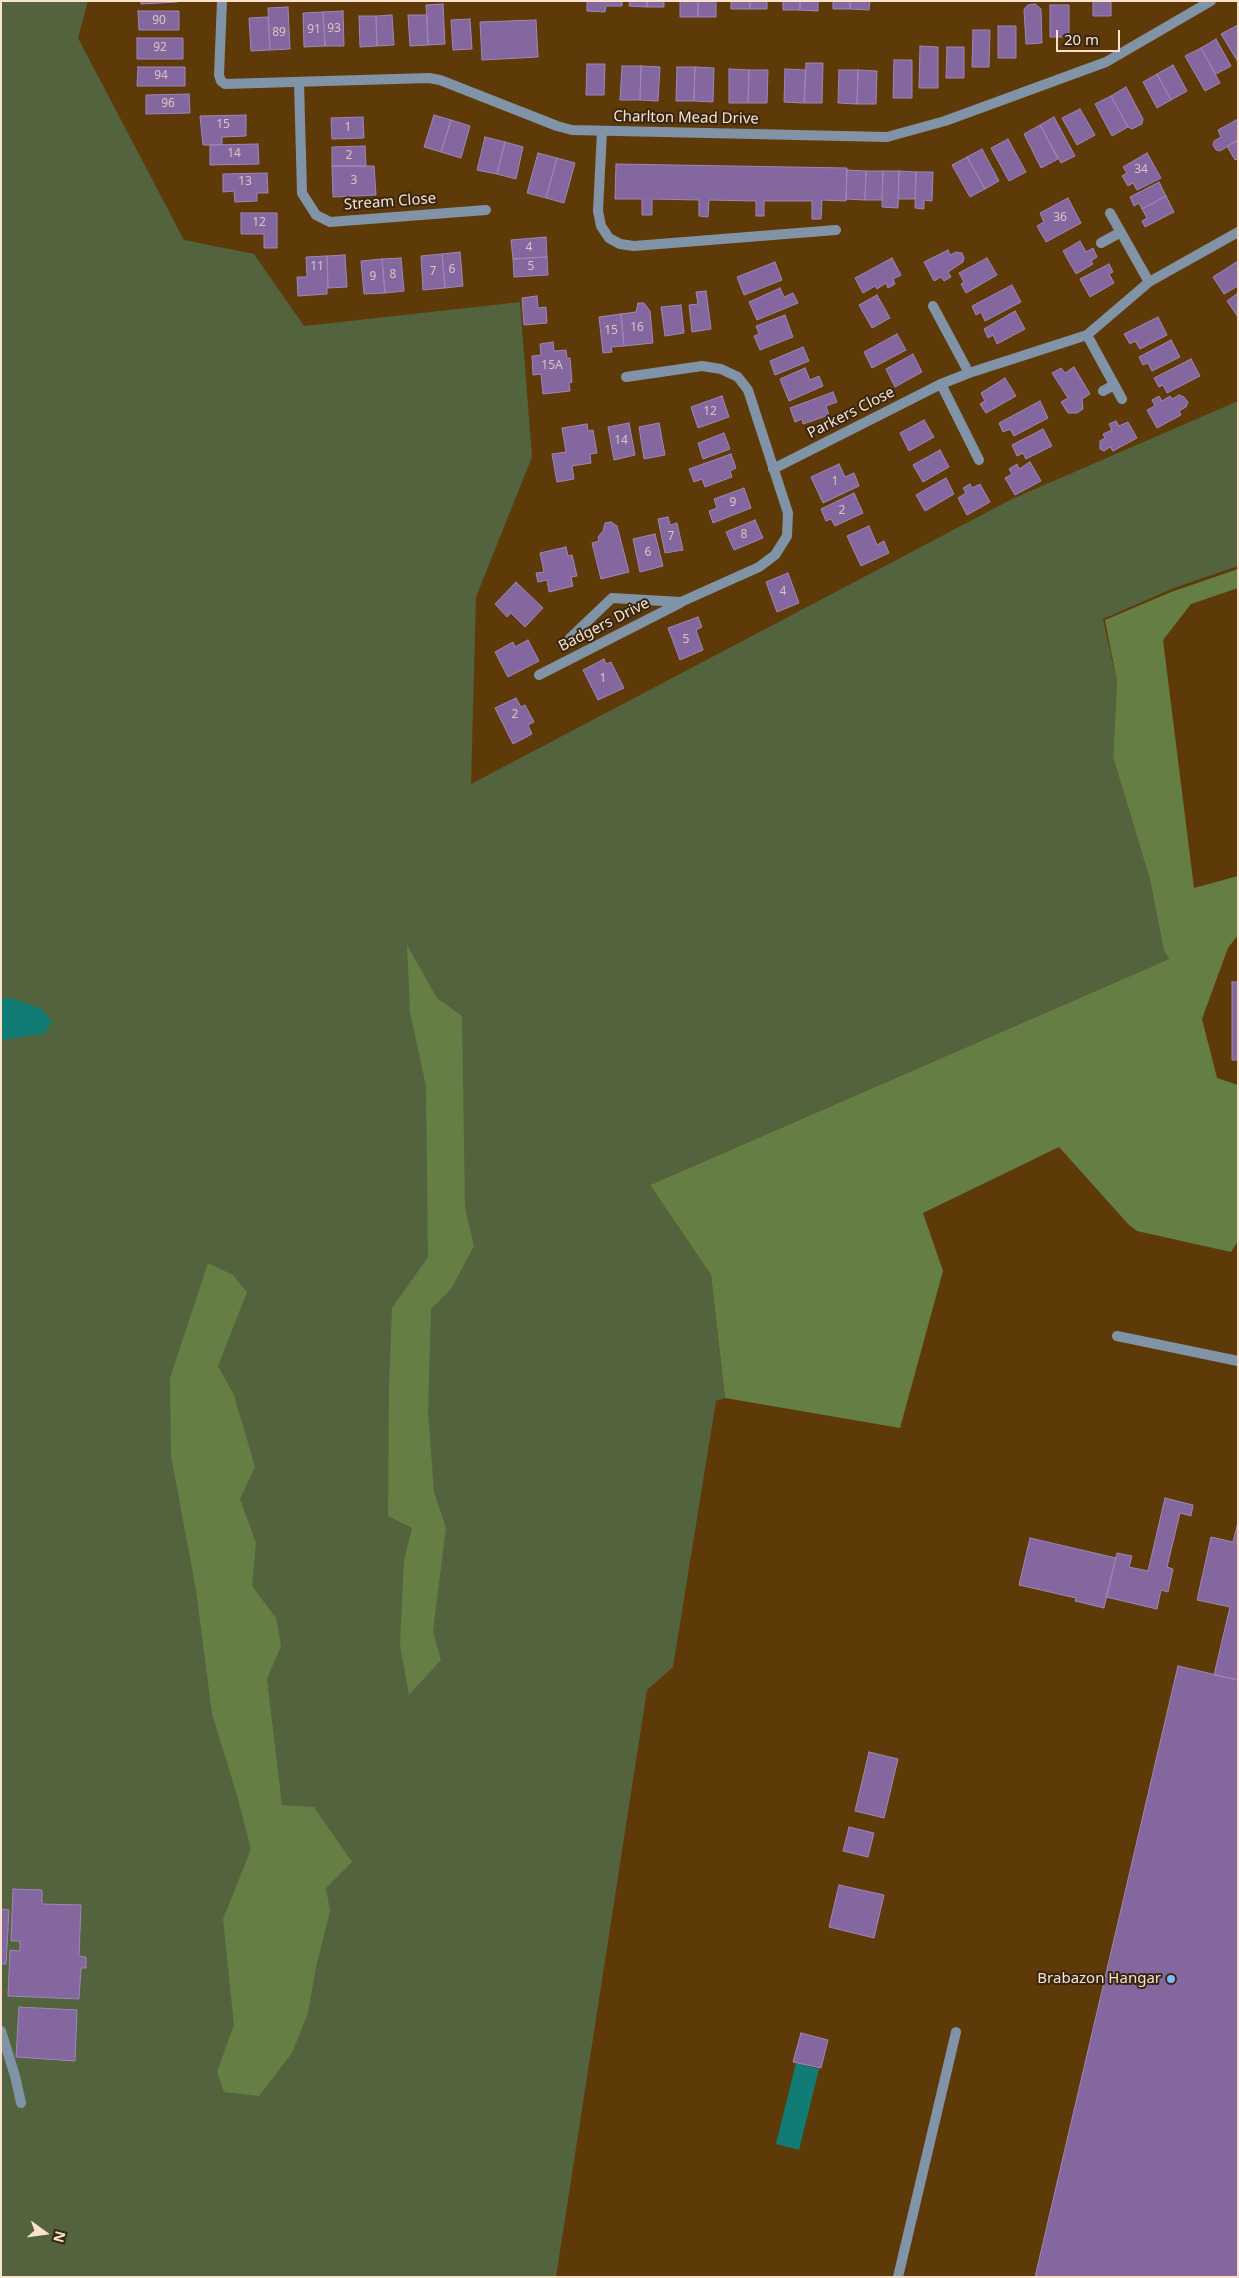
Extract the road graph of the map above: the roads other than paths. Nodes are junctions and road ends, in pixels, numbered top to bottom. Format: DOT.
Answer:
graph roads {
  1 [pos="222,1"];
  2 [pos="1211,1"];
  3 [pos="298,82"];
  4 [pos="602,131"];
  5 [pos="486,210"];
  6 [pos="1110,213"];
  7 [pos="836,230"];
  8 [pos="1121,232"];
  9 [pos="1238,232"];
  10 [pos="1101,243"];
  11 [pos="1149,282"];
  12 [pos="933,306"];
  13 [pos="1087,335"];
  14 [pos="970,373"];
  15 [pos="626,377"];
  16 [pos="941,384"];
  17 [pos="1114,385"];
  18 [pos="1103,391"];
  19 [pos="1122,399"];
  20 [pos="979,460"];
  21 [pos="773,469"];
  22 [pos="681,602"];
  23 [pos="570,638"];
  24 [pos="539,675"];
  25 [pos="1117,1336"];
  26 [pos="1238,1361"];
  27 [pos="1,2031"];
  28 [pos="956,2032"];
  29 [pos="21,2104"];
  30 [pos="898,2277"];
  1 -- 3 [label="street, Charlton Mead Drive"];
  2 -- 4 [label="street, Charlton Mead Drive"];
  3 -- 4 [label="street, Charlton Mead Drive"];
  3 -- 5 [label="street, Stream Close"];
  4 -- 7 [label="street"];
  6 -- 8 [label="street"];
  8 -- 10 [label="street"];
  8 -- 11 [label="street"];
  9 -- 11 [label="street"];
  11 -- 13 [label="street"];
  12 -- 14 [label="street"];
  13 -- 14 [label="street, Parkers Close"];
  13 -- 17 [label="street"];
  14 -- 16 [label="street, Parkers Close"];
  15 -- 21 [label="street"];
  16 -- 20 [label="street"];
  16 -- 21 [label="street, Parkers Close"];
  17 -- 18 [label="street"];
  17 -- 19 [label="street"];
  21 -- 22 [label="street"];
  22 -- 23 [label="street"];
  22 -- 24 [label="street, Badgers Drive"];
  25 -- 26 [label="street"];
  27 -- 29 [label="street"];
  28 -- 30 [label="street"];
}
